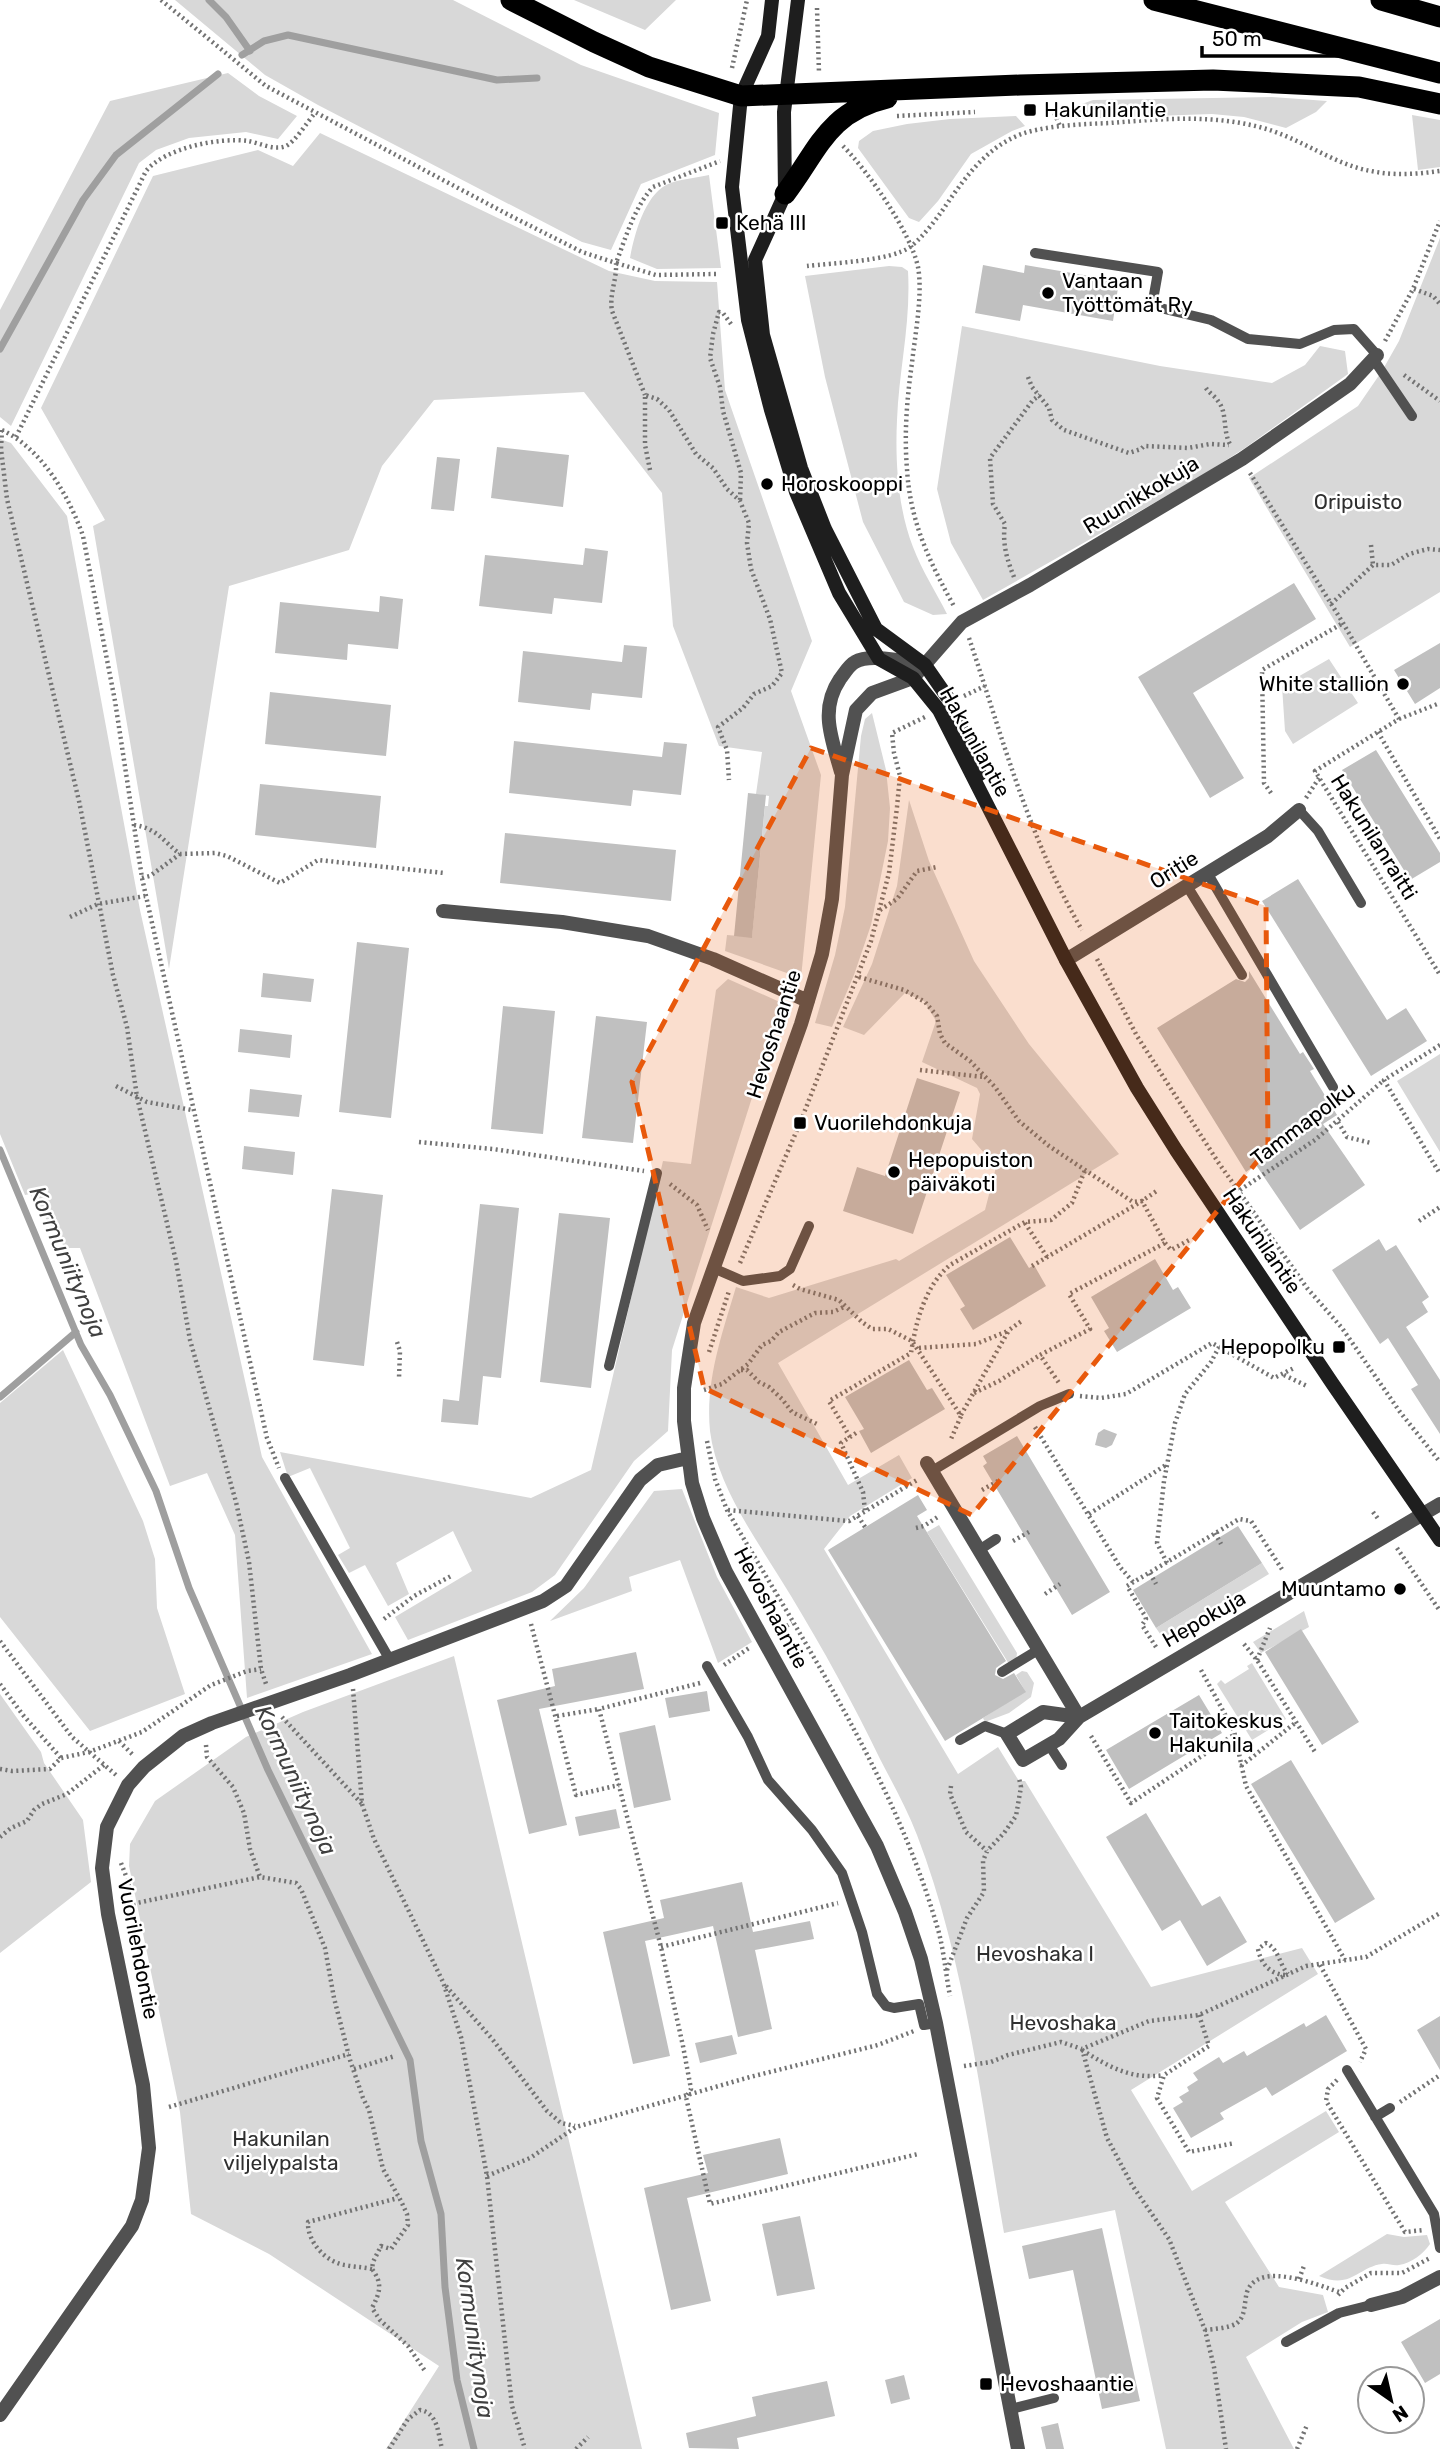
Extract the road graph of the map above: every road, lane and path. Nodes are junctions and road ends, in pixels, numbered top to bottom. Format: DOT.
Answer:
graph roads {
  1 [pos="161,0"];
  2 [pos="511,0"];
  3 [pos="747,0"];
  4 [pos="772,0"];
  5 [pos="798,0"];
  6 [pos="817,0"];
  7 [pos="1154,0"];
  8 [pos="1381,0"];
  9 [pos="1440,17"];
  10 [pos="1440,73"];
  11 [pos="731,74"];
  12 [pos="820,82"];
  13 [pos="916,91"];
  14 [pos="785,93"];
  15 [pos="741,96"];
  16 [pos="1440,104"];
  17 [pos="1052,108"];
  18 [pos="975,112"];
  19 [pos="315,113"];
  20 [pos="887,118"];
  21 [pos="1060,126"];
  22 [pos="848,137"];
  23 [pos="723,160"];
  24 [pos="1440,171"];
  25 [pos="785,194"];
  26 [pos="1440,221"];
  27 [pos="1438,232"];
  28 [pos="911,246"];
  29 [pos="1035,253"];
  30 [pos="616,263"];
  31 [pos="807,266"];
  32 [pos="716,274"];
  33 [pos="1413,289"];
  34 [pos="1440,304"];
  35 [pos="737,323"];
  36 [pos="1375,357"];
  37 [pos="1028,377"];
  38 [pos="1206,388"];
  39 [pos="645,395"];
  40 [pos="1040,396"];
  41 [pos="1440,401"];
  42 [pos="1412,416"];
  43 [pos="1,430"];
  44 [pos="16,437"];
  45 [pos="1242,459"];
  46 [pos="650,470"];
  47 [pos="740,501"];
  48 [pos="1371,545"];
  49 [pos="1440,550"];
  50 [pos="1373,565"];
  51 [pos="1020,591"];
  52 [pos="1331,604"];
  53 [pos="962,622"];
  54 [pos="1343,622"];
  55 [pos="879,659"];
  56 [pos="925,665"];
  57 [pos="913,678"];
  58 [pos="1440,703"];
  59 [pos="1399,719"];
  60 [pos="1378,732"];
  61 [pos="892,733"];
  62 [pos="842,775"];
  63 [pos="729,780"];
  64 [pos="1271,793"];
  65 [pos="1299,810"];
  66 [pos="134,825"];
  67 [pos="1440,839"];
  68 [pos="180,854"];
  69 [pos="937,867"];
  70 [pos="444,873"];
  71 [pos="1208,874"];
  72 [pos="142,878"];
  73 [pos="1025,882"];
  74 [pos="1187,886"];
  75 [pos="145,896"];
  76 [pos="1360,903"];
  77 [pos="98,904"];
  78 [pos="443,911"];
  79 [pos="880,911"];
  80 [pos="70,917"];
  81 [pos="1091,945"];
  82 [pos="1066,960"];
  83 [pos="1242,975"];
  84 [pos="1440,975"];
  85 [pos="859,977"];
  86 [pos="808,1001"];
  87 [pos="1440,1045"];
  88 [pos="920,1070"];
  89 [pos="985,1077"];
  90 [pos="1384,1080"];
  91 [pos="116,1086"];
  92 [pos="1333,1087"];
  93 [pos="137,1097"];
  94 [pos="192,1110"];
  95 [pos="1338,1122"];
  96 [pos="419,1142"];
  97 [pos="1371,1143"];
  98 [pos="1085,1170"];
  99 [pos="657,1173"];
  100 [pos="1440,1174"];
  101 [pos="1157,1190"];
  102 [pos="1240,1190"];
  103 [pos="1142,1201"];
  104 [pos="1440,1207"];
  105 [pos="1419,1221"];
  106 [pos="1025,1222"];
  107 [pos="809,1226"];
  108 [pos="1191,1239"];
  109 [pos="1165,1243"];
  110 [pos="721,1247"];
  111 [pos="1047,1257"];
  112 [pos="1032,1266"];
  113 [pos="713,1268"];
  114 [pos="780,1276"];
  115 [pos="734,1277"];
  116 [pos="846,1306"];
  117 [pos="1023,1320"];
  118 [pos="1009,1330"];
  119 [pos="912,1341"];
  120 [pos="397,1342"];
  121 [pos="1219,1347"];
  122 [pos="919,1348"];
  123 [pos="1040,1355"];
  124 [pos="705,1365"];
  125 [pos="608,1366"];
  126 [pos="1294,1368"];
  127 [pos="740,1370"];
  128 [pos="1283,1374"];
  129 [pos="705,1377"];
  130 [pos="398,1378"];
  131 [pos="1307,1386"];
  132 [pos="704,1390"];
  133 [pos="974,1394"];
  134 [pos="1069,1394"];
  135 [pos="702,1398"];
  136 [pos="1026,1414"];
  137 [pos="961,1416"];
  138 [pos="818,1425"];
  139 [pos="856,1433"];
  140 [pos="705,1435"];
  141 [pos="850,1437"];
  142 [pos="951,1439"];
  143 [pos="688,1458"];
  144 [pos="1440,1462"];
  145 [pos="1167,1465"];
  146 [pos="930,1467"];
  147 [pos="285,1478"];
  148 [pos="715,1479"];
  149 [pos="917,1480"];
  150 [pos="998,1481"];
  151 [pos="982,1490"];
  152 [pos="1440,1504"];
  153 [pos="727,1510"];
  154 [pos="865,1511"];
  155 [pos="1089,1514"];
  156 [pos="1423,1514"];
  157 [pos="858,1516"];
  158 [pos="939,1516"];
  159 [pos="865,1527"];
  160 [pos="916,1528"];
  161 [pos="1028,1532"];
  162 [pos="1215,1533"];
  163 [pos="996,1539"];
  164 [pos="1440,1540"];
  165 [pos="1013,1542"];
  166 [pos="1221,1544"];
  167 [pos="979,1550"];
  168 [pos="1401,1554"];
  169 [pos="1167,1563"];
  170 [pos="1283,1571"];
  171 [pos="1150,1573"];
  172 [pos="451,1576"];
  173 [pos="1133,1582"];
  174 [pos="1060,1584"];
  175 [pos="1156,1584"];
  176 [pos="1045,1594"];
  177 [pos="1440,1611"];
  178 [pos="530,1620"];
  179 [pos="371,1626"];
  180 [pos="1270,1628"];
  181 [pos="0,1641"];
  182 [pos="1244,1644"];
  183 [pos="751,1646"];
  184 [pos="1156,1647"];
  185 [pos="1038,1650"];
  186 [pos="737,1656"];
  187 [pos="390,1660"];
  188 [pos="1257,1660"];
  189 [pos="707,1666"];
  190 [pos="261,1669"];
  191 [pos="1201,1670"];
  192 [pos="1002,1672"];
  193 [pos="714,1679"];
  194 [pos="0,1684"];
  195 [pos="353,1686"];
  196 [pos="265,1704"];
  197 [pos="599,1709"];
  198 [pos="557,1716"];
  199 [pos="1079,1717"];
  200 [pos="1296,1723"];
  201 [pos="1007,1734"];
  202 [pos="1235,1734"];
  203 [pos="1091,1736"];
  204 [pos="960,1740"];
  205 [pos="206,1745"];
  206 [pos="1049,1745"];
  207 [pos="89,1752"];
  208 [pos="1315,1752"];
  209 [pos="61,1758"];
  210 [pos="104,1765"];
  211 [pos="1062,1765"];
  212 [pos="1241,1766"];
  213 [pos="0,1769"];
  214 [pos="1019,1778"];
  215 [pos="128,1785"];
  216 [pos="619,1785"];
  217 [pos="950,1786"];
  218 [pos="362,1804"];
  219 [pos="0,1837"];
  220 [pos="986,1851"];
  221 [pos="120,1863"];
  222 [pos="260,1877"];
  223 [pos="852,1900"];
  224 [pos="1440,1913"];
  225 [pos="660,1947"];
  226 [pos="1345,1959"];
  227 [pos="1320,1965"];
  228 [pos="946,1972"];
  229 [pos="1287,1975"];
  230 [pos="443,1982"];
  231 [pos="1199,2015"];
  232 [pos="936,2023"];
  233 [pos="1082,2049"];
  234 [pos="349,2054"];
  235 [pos="395,2056"];
  236 [pos="964,2066"];
  237 [pos="354,2069"];
  238 [pos="1347,2070"];
  239 [pos="1164,2075"];
  240 [pos="1440,2075"];
  241 [pos="686,2097"];
  242 [pos="169,2107"];
  243 [pos="1390,2108"];
  244 [pos="1375,2117"];
  245 [pos="576,2127"];
  246 [pos="1235,2143"];
  247 [pos="918,2154"];
  248 [pos="487,2176"];
  249 [pos="398,2198"];
  250 [pos="1436,2228"];
  251 [pos="1440,2250"];
  252 [pos="1304,2266"];
  253 [pos="372,2269"];
  254 [pos="1440,2277"];
  255 [pos="1299,2279"];
  256 [pos="1339,2292"];
  257 [pos="1371,2305"];
  258 [pos="1339,2313"];
  259 [pos="1205,2330"];
  260 [pos="1286,2342"];
  261 [pos="425,2371"];
  262 [pos="1054,2398"];
  263 [pos="1011,2409"];
  264 [pos="0,2415"];
  265 [pos="1307,2425"];
  266 [pos="588,2437"];
  267 [pos="389,2449"];
  268 [pos="442,2449"];
  269 [pos="525,2449"];
  270 [pos="576,2449"];
  271 [pos="1018,2449"];
  272 [pos="1226,2449"];
  273 [pos="1297,2449"];
  1 -- 19 [label="path"];
  2 -- 15 [label="highway"];
  3 -- 11 [label="path"];
  4 -- 15 [label="main road, Hakunilantie"];
  5 -- 14 [label="main road, Hakunilantie"];
  6 -- 12 [label="path"];
  7 -- 10 [label="highway"];
  8 -- 9 [label="highway"];
  13 -- 14 [label="highway"];
  13 -- 16 [label="highway"];
  13 -- 25 [label="highway"];
  14 -- 15 [label="highway"];
  14 -- 25 [label="main road, Hakunilantie"];
  15 -- 55 [label="main road, Hakunilantie"];
  17 -- 21 [label="path"];
  18 -- 20 [label="path"];
  19 -- 30 [label="path"];
  19 -- 44 [label="path"];
  21 -- 24 [label="path"];
  21 -- 28 [label="path"];
  22 -- 28 [label="path"];
  23 -- 30 [label="path"];
  25 -- 56 [label="main road, Hakunilantie"];
  26 -- 27 [label="path"];
  27 -- 33 [label="path"];
  28 -- 31 [label="path"];
  28 -- 53 [label="path"];
  29 -- 36 [label="lane"];
  30 -- 32 [label="path"];
  30 -- 39 [label="path"];
  33 -- 34 [label="path"];
  33 -- 36 [label="path"];
  35 -- 47 [label="path"];
  36 -- 41 [label="path"];
  36 -- 42 [label="lane"];
  36 -- 45 [label="street, Ruunikkokuja"];
  37 -- 40 [label="path"];
  38 -- 40 [label="path"];
  39 -- 46 [label="path"];
  39 -- 47 [label="path"];
  40 -- 51 [label="path"];
  43 -- 44 [label="path"];
  43 -- 77 [label="path"];
  44 -- 66 [label="path"];
  45 -- 51 [label="street, Ruunikkokuja"];
  45 -- 52 [label="path"];
  47 -- 63 [label="path"];
  48 -- 50 [label="path"];
  49 -- 50 [label="path"];
  50 -- 52 [label="path"];
  51 -- 53 [label="street, Ruunikkokuja"];
  52 -- 54 [label="path"];
  53 -- 56 [label="street, Ruunikkokuja"];
  53 -- 81 [label="path"];
  54 -- 59 [label="path"];
  54 -- 64 [label="path"];
  55 -- 56 [label="street, Hevoshaantie"];
  55 -- 57 [label="main road, Hakunilantie"];
  55 -- 62 [label="street, Hevoshaantie"];
  56 -- 57 [label="street, Hevoshaantie"];
  56 -- 73 [label="main road, Hakunilantie"];
  57 -- 62 [label="street, Hevoshaantie"];
  57 -- 73 [label="main road, Hakunilantie"];
  58 -- 59 [label="path, Hakunilanraitti"];
  59 -- 60 [label="path, Hakunilanraitti"];
  60 -- 67 [label="path"];
  60 -- 84 [label="path, Hakunilanraitti"];
  61 -- 79 [label="path"];
  62 -- 86 [label="street, Hevoshaantie"];
  65 -- 71 [label="street, Oritie"];
  65 -- 76 [label="lane"];
  66 -- 68 [label="path"];
  66 -- 72 [label="path"];
  68 -- 70 [label="path"];
  68 -- 72 [label="path"];
  69 -- 79 [label="path"];
  71 -- 74 [label="street, Oritie"];
  71 -- 92 [label="lane"];
  72 -- 75 [label="path"];
  73 -- 82 [label="main road, Hakunilantie"];
  74 -- 81 [label="street, Oritie"];
  74 -- 83 [label="lane"];
  75 -- 77 [label="path"];
  75 -- 94 [label="path"];
  77 -- 80 [label="path"];
  77 -- 93 [label="path"];
  78 -- 86 [label="street"];
  79 -- 85 [label="path"];
  81 -- 82 [label="street, Oritie"];
  81 -- 102 [label="path"];
  82 -- 156 [label="main road, Hakunilantie"];
  85 -- 89 [label="path"];
  85 -- 115 [label="path"];
  86 -- 110 [label="street, Hevoshaantie"];
  87 -- 90 [label="path"];
  88 -- 89 [label="path"];
  89 -- 98 [label="path"];
  90 -- 95 [label="path, Tammapolku"];
  90 -- 100 [label="path"];
  91 -- 93 [label="path"];
  93 -- 94 [label="path"];
  93 -- 190 [label="path"];
  94 -- 147 [label="path"];
  95 -- 97 [label="path"];
  95 -- 102 [label="path, Tammapolku"];
  96 -- 99 [label="path"];
  98 -- 103 [label="path"];
  98 -- 106 [label="path"];
  99 -- 110 [label="path"];
  99 -- 125 [label="lane"];
  101 -- 103 [label="path"];
  102 -- 144 [label="path"];
  103 -- 109 [label="path"];
  103 -- 111 [label="path"];
  104 -- 105 [label="path"];
  106 -- 111 [label="path"];
  106 -- 119 [label="path"];
  107 -- 114 [label="lane"];
  108 -- 109 [label="path"];
  109 -- 123 [label="path"];
  110 -- 113 [label="street, Hevoshaantie"];
  111 -- 112 [label="path"];
  113 -- 115 [label="lane"];
  113 -- 143 [label="street, Hevoshaantie"];
  114 -- 115 [label="lane"];
  114 -- 116 [label="path"];
  115 -- 124 [label="path"];
  116 -- 119 [label="path"];
  116 -- 127 [label="path"];
  117 -- 118 [label="path"];
  118 -- 122 [label="path"];
  118 -- 133 [label="path"];
  119 -- 122 [label="path"];
  119 -- 141 [label="path"];
  120 -- 130 [label="path"];
  121 -- 128 [label="path"];
  121 -- 134 [label="path"];
  121 -- 145 [label="path"];
  122 -- 137 [label="path"];
  123 -- 133 [label="path"];
  123 -- 134 [label="path"];
  126 -- 128 [label="path"];
  127 -- 132 [label="path"];
  127 -- 138 [label="path"];
  128 -- 131 [label="path"];
  129 -- 132 [label="path"];
  132 -- 135 [label="path"];
  133 -- 137 [label="path"];
  134 -- 136 [label="lane"];
  136 -- 146 [label="lane"];
  136 -- 155 [label="path"];
  137 -- 142 [label="path"];
  139 -- 141 [label="path"];
  140 -- 148 [label="path"];
  141 -- 154 [label="path"];
  143 -- 187 [label="street, Vuorilehdontie"];
  143 -- 232 [label="street, Hevoshaantie"];
  145 -- 155 [label="path"];
  145 -- 169 [label="path"];
  146 -- 167 [label="street"];
  147 -- 179 [label="lane"];
  149 -- 154 [label="path"];
  150 -- 151 [label="path"];
  152 -- 156 [label="street, Hepokuja"];
  153 -- 157 [label="path"];
  154 -- 157 [label="path"];
  155 -- 173 [label="path"];
  156 -- 164 [label="main road, Hakunilantie"];
  156 -- 199 [label="street, Hepokuja"];
  157 -- 159 [label="path"];
  158 -- 160 [label="path"];
  161 -- 165 [label="path"];
  162 -- 166 [label="path"];
  162 -- 169 [label="path"];
  162 -- 170 [label="path"];
  163 -- 167 [label="lane"];
  167 -- 185 [label="street"];
  168 -- 177 [label="path"];
  169 -- 171 [label="path"];
  171 -- 173 [label="path"];
  171 -- 175 [label="path"];
  172 -- 179 [label="path"];
  173 -- 184 [label="path"];
  174 -- 176 [label="path"];
  178 -- 198 [label="path"];
  179 -- 187 [label="lane"];
  180 -- 188 [label="path"];
  181 -- 207 [label="path"];
  182 -- 188 [label="path"];
  183 -- 186 [label="path"];
  185 -- 192 [label="lane"];
  185 -- 199 [label="street"];
  187 -- 196 [label="street, Vuorilehdontie"];
  188 -- 200 [label="path"];
  189 -- 193 [label="lane"];
  190 -- 196 [label="path"];
  190 -- 207 [label="path"];
  191 -- 202 [label="path"];
  193 -- 197 [label="path"];
  193 -- 223 [label="lane"];
  194 -- 209 [label="path"];
  195 -- 218 [label="path"];
  196 -- 215 [label="street, Vuorilehdontie"];
  196 -- 218 [label="path"];
  197 -- 198 [label="path"];
  197 -- 216 [label="path"];
  198 -- 216 [label="path"];
  199 -- 201 [label="street"];
  199 -- 206 [label="street, Hepokuja"];
  200 -- 208 [label="path"];
  200 -- 212 [label="path"];
  201 -- 204 [label="lane"];
  201 -- 206 [label="street, Hepokuja"];
  202 -- 203 [label="path"];
  202 -- 212 [label="path"];
  205 -- 222 [label="path"];
  206 -- 211 [label="lane"];
  207 -- 209 [label="path"];
  207 -- 210 [label="path"];
  209 -- 213 [label="path"];
  210 -- 215 [label="path"];
  210 -- 219 [label="path"];
  212 -- 226 [label="path"];
  214 -- 220 [label="path"];
  215 -- 264 [label="street, Vuorilehdontie"];
  216 -- 225 [label="path"];
  217 -- 220 [label="path"];
  218 -- 230 [label="path"];
  220 -- 228 [label="path"];
  221 -- 222 [label="path"];
  222 -- 234 [label="path"];
  223 -- 225 [label="path"];
  223 -- 232 [label="lane"];
  224 -- 226 [label="path"];
  225 -- 241 [label="path"];
  226 -- 227 [label="path"];
  227 -- 229 [label="path"];
  227 -- 238 [label="path"];
  229 -- 229 [label="path"];
  229 -- 231 [label="path"];
  230 -- 245 [label="path"];
  230 -- 248 [label="path"];
  231 -- 233 [label="path"];
  231 -- 239 [label="path"];
  232 -- 241 [label="path"];
  232 -- 263 [label="street, Hevoshaantie"];
  233 -- 236 [label="path"];
  233 -- 239 [label="path"];
  233 -- 259 [label="path"];
  234 -- 237 [label="path"];
  234 -- 242 [label="path"];
  235 -- 237 [label="path"];
  237 -- 249 [label="path"];
  238 -- 244 [label="lane"];
  238 -- 250 [label="path"];
  239 -- 246 [label="path"];
  240 -- 243 [label="path"];
  241 -- 245 [label="path"];
  241 -- 247 [label="path"];
  243 -- 244 [label="lane"];
  244 -- 250 [label="lane"];
  245 -- 248 [label="path"];
  248 -- 269 [label="path"];
  249 -- 253 [label="path"];
  249 -- 253 [label="path"];
  250 -- 251 [label="lane"];
  251 -- 256 [label="path"];
  252 -- 255 [label="path"];
  253 -- 261 [label="path"];
  254 -- 257 [label="street"];
  255 -- 256 [label="path"];
  255 -- 259 [label="path"];
  256 -- 258 [label="path"];
  257 -- 258 [label="lane"];
  258 -- 260 [label="lane"];
  259 -- 272 [label="path"];
  262 -- 263 [label="lane"];
  263 -- 271 [label="street, Hevoshaantie"];
  265 -- 273 [label="path"];
  266 -- 270 [label="path"];
  267 -- 268 [label="path"];
}
